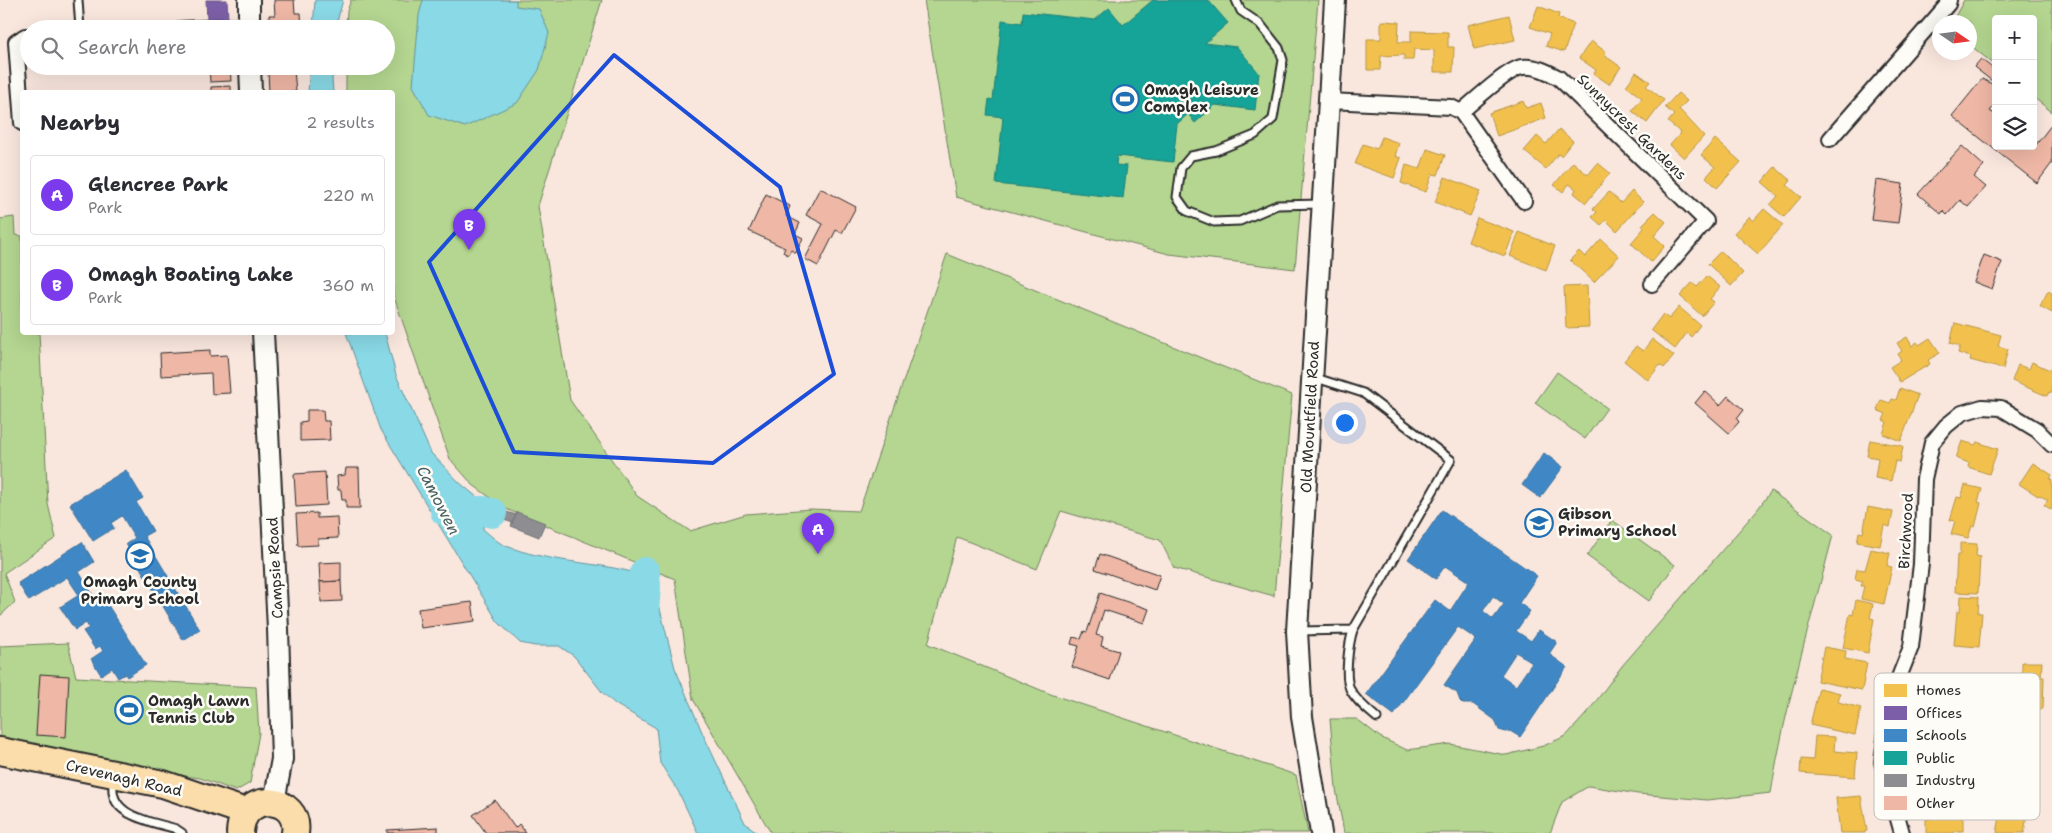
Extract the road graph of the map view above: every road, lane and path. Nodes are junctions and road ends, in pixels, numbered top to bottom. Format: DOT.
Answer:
graph roads {
  1 [pos="78,0"];
  2 [pos="249,0"];
  3 [pos="1236,0"];
  4 [pos="1335,0"];
  5 [pos="1949,0"];
  6 [pos="79,20"];
  7 [pos="249,20"];
  8 [pos="20,39"];
  9 [pos="250,75"];
  10 [pos="251,90"];
  11 [pos="20,96"];
  12 [pos="1329,102"];
  13 [pos="1461,112"];
  14 [pos="1830,139"];
  15 [pos="1524,202"];
  16 [pos="1322,204"];
  17 [pos="1652,284"];
  18 [pos="263,335"];
  19 [pos="1312,377"];
  20 [pos="2052,445"];
  21 [pos="1353,630"];
  22 [pos="1297,631"];
  23 [pos="1901,673"];
  24 [pos="1377,718"];
  25 [pos="0,751"];
  26 [pos="116,775"];
  27 [pos="274,802"];
  28 [pos="1898,820"];
  29 [pos="243,823"];
  30 [pos="182,833"];
  31 [pos="295,833"];
  32 [pos="1321,833"];
  33 [pos="1902,833"];
  1 -- 6 [label="lane"];
  2 -- 7 [label="street"];
  3 -- 16 [label="lane"];
  4 -- 12 [label="street, Old Mountfield Road"];
  5 -- 14 [label="street"];
  8 -- 11 [label="street"];
  9 -- 10 [label="street"];
  12 -- 13 [label="street"];
  12 -- 16 [label="street, Old Mountfield Road"];
  13 -- 15 [label="street"];
  13 -- 17 [label="street, Sunnycrest Gardens"];
  16 -- 19 [label="street, Old Mountfield Road"];
  18 -- 27 [label="street, Campsie Road"];
  19 -- 21 [label="lane"];
  19 -- 22 [label="street, Old Mountfield Road"];
  20 -- 23 [label="street, Birchwood"];
  21 -- 22 [label="lane"];
  21 -- 24 [label="lane"];
  22 -- 32 [label="street, Old Mountfield Road"];
  25 -- 26 [label="highway, Crevenagh Road"];
  26 -- 29 [label="highway, Crevenagh Road"];
  26 -- 30 [label="lane"];
  27 -- 29 [label="highway"];
  27 -- 31 [label="highway"];
  28 -- 33 [label="street, Birchwood"];
}
